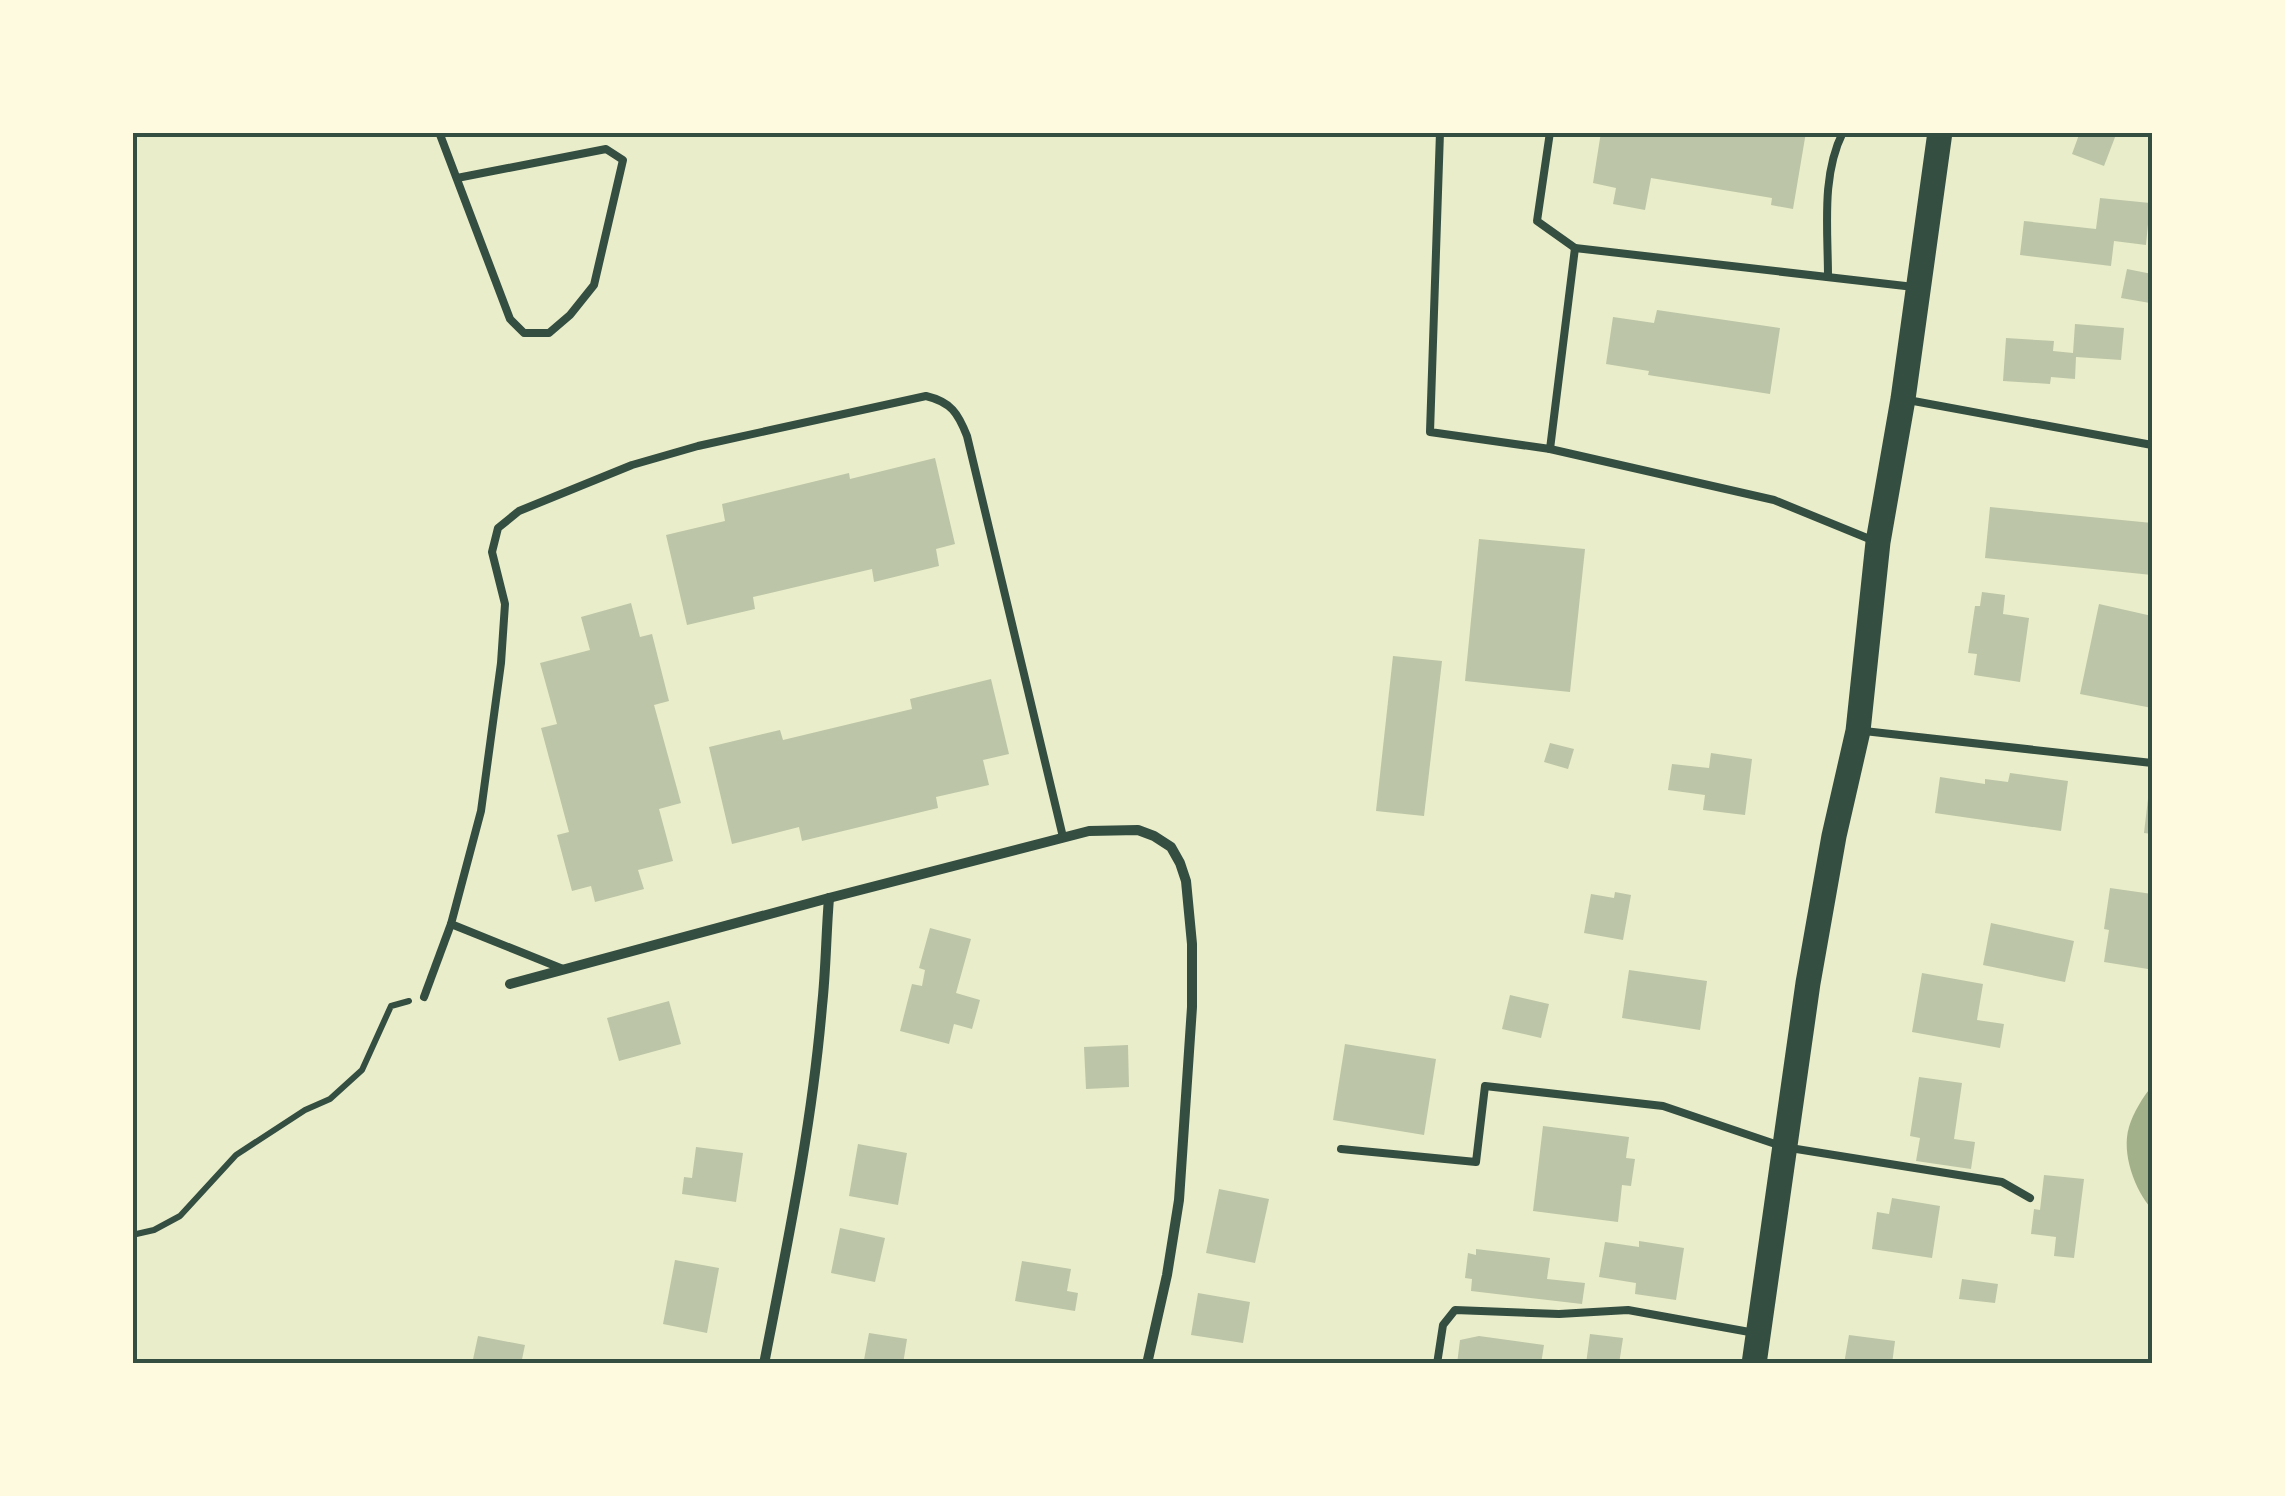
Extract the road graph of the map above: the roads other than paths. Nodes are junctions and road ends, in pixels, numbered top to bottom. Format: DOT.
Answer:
graph roads {
  1 [pos="439,132"];
  2 [pos="1440,132"];
  3 [pos="1550,132"];
  4 [pos="1843,132"];
  5 [pos="1940,132"];
  6 [pos="456,178"];
  7 [pos="1575,248"];
  8 [pos="1828,277"];
  9 [pos="1919,288"];
  10 [pos="1904,400"];
  11 [pos="2152,445"];
  12 [pos="1550,449"];
  13 [pos="1878,542"];
  14 [pos="1858,731"];
  15 [pos="2152,763"];
  16 [pos="1063,838"];
  17 [pos="829,898"];
  18 [pos="451,924"];
  19 [pos="565,969"];
  20 [pos="510,984"];
  21 [pos="424,997"];
  22 [pos="1784,1148"];
  23 [pos="1341,1149"];
  24 [pos="2030,1198"];
  25 [pos="1759,1334"];
  26 [pos="764,1364"];
  27 [pos="1147,1364"];
  28 [pos="1437,1364"];
  29 [pos="1754,1364"];
  1 -- 6 [label="lane"];
  2 -- 12 [label="lane"];
  3 -- 7 [label="lane"];
  4 -- 8 [label="lane"];
  5 -- 9 [label="main road"];
  6 -- 6 [label="lane"];
  7 -- 8 [label="lane"];
  7 -- 12 [label="lane"];
  8 -- 9 [label="lane"];
  9 -- 10 [label="main road"];
  10 -- 11 [label="lane"];
  10 -- 13 [label="main road"];
  12 -- 13 [label="lane"];
  13 -- 14 [label="main road"];
  14 -- 15 [label="lane"];
  14 -- 22 [label="main road"];
  16 -- 17 [label="street"];
  16 -- 18 [label="lane"];
  16 -- 27 [label="street"];
  17 -- 19 [label="street"];
  17 -- 26 [label="street"];
  18 -- 19 [label="lane"];
  18 -- 21 [label="lane"];
  19 -- 20 [label="street"];
  22 -- 23 [label="lane"];
  22 -- 24 [label="lane"];
  22 -- 25 [label="main road"];
  25 -- 28 [label="lane"];
  25 -- 29 [label="main road"];
}
